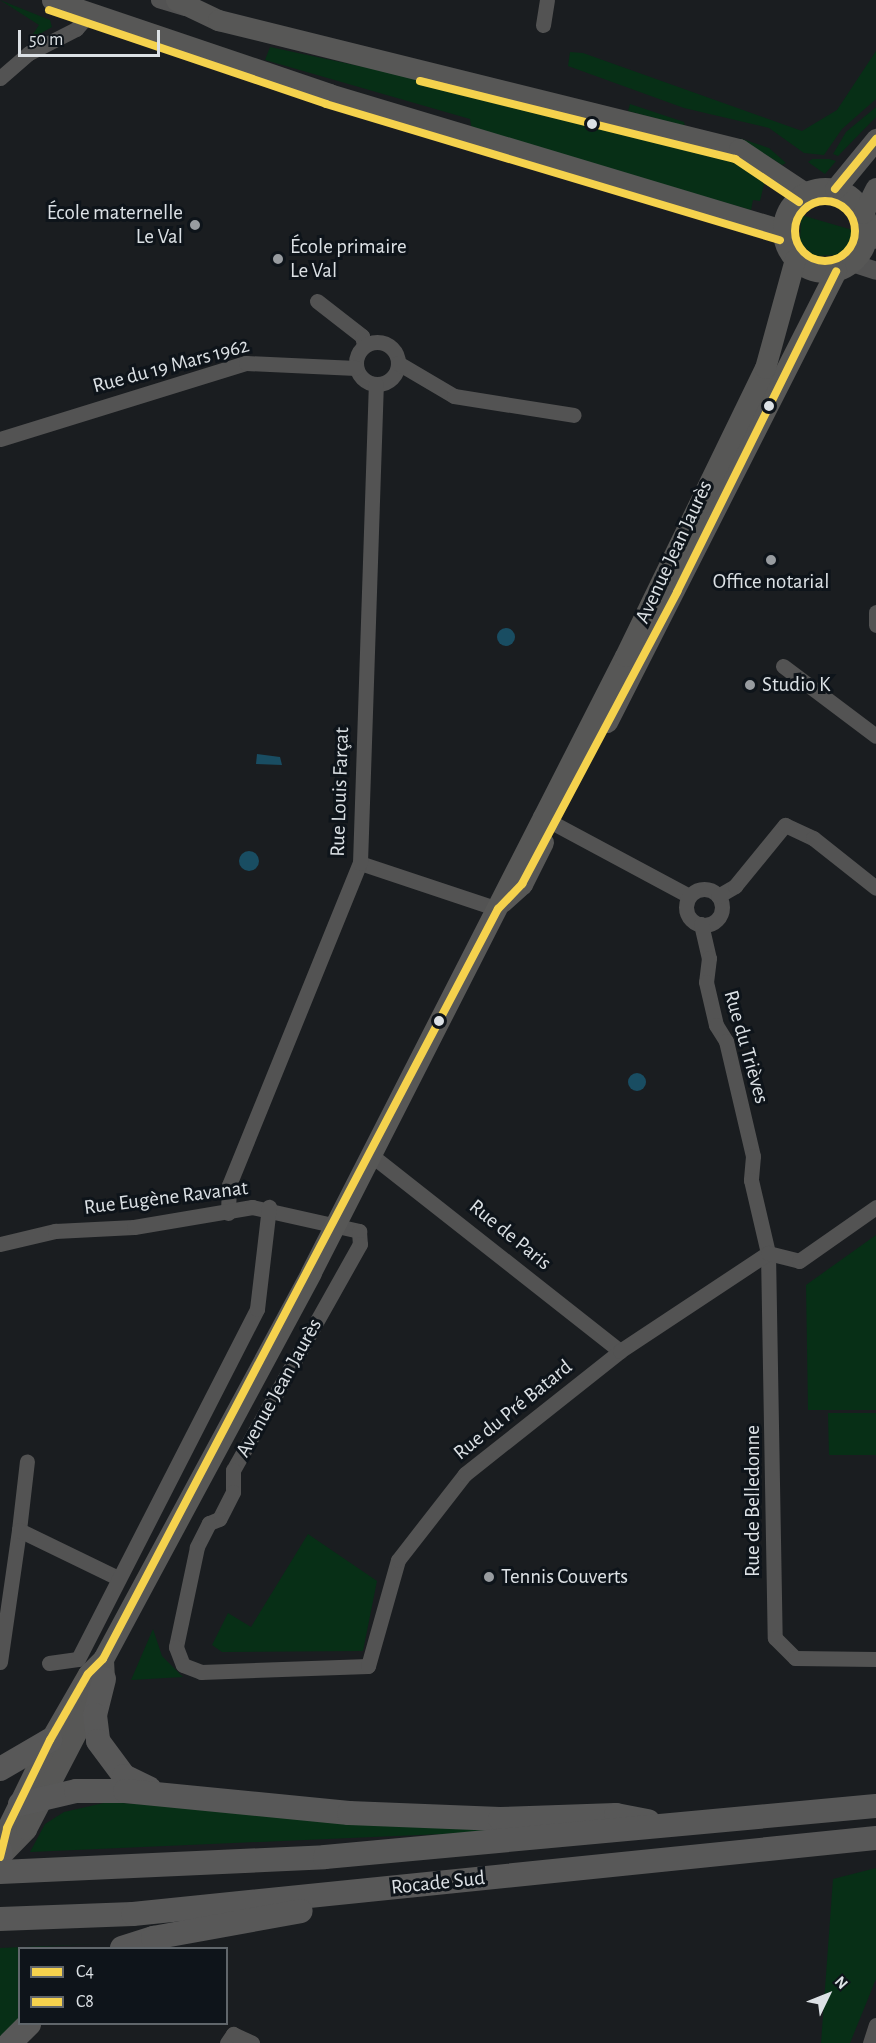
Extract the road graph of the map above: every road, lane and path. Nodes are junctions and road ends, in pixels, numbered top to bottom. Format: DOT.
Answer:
graph roads {
  1 [pos="52,0"];
  2 [pos="158,0"];
  3 [pos="176,0"];
  4 [pos="547,0"];
  5 [pos="89,14"];
  6 [pos="218,20"];
  7 [pos="543,25"];
  8 [pos="0,78"];
  9 [pos="876,139"];
  10 [pos="876,188"];
  11 [pos="836,189"];
  12 [pos="805,193"];
  13 [pos="869,228"];
  14 [pos="783,230"];
  15 [pos="795,259"];
  16 [pos="844,267"];
  17 [pos="876,271"];
  18 [pos="317,302"];
  19 [pos="364,345"];
  20 [pos="398,363"];
  21 [pos="356,368"];
  22 [pos="376,384"];
  23 [pos="574,416"];
  24 [pos="0,439"];
  25 [pos="876,612"];
  26 [pos="876,625"];
  27 [pos="783,666"];
  28 [pos="876,736"];
  29 [pos="547,819"];
  30 [pos="360,863"];
  31 [pos="876,888"];
  32 [pos="689,896"];
  33 [pos="718,896"];
  34 [pos="500,905"];
  35 [pos="701,924"];
  36 [pos="371,1155"];
  37 [pos="269,1207"];
  38 [pos="876,1207"];
  39 [pos="228,1213"];
  40 [pos="336,1223"];
  41 [pos="0,1244"];
  42 [pos="768,1253"];
  43 [pos="620,1351"];
  44 [pos="27,1461"];
  45 [pos="19,1530"];
  46 [pos="118,1578"];
  47 [pos="876,1659"];
  48 [pos="0,1662"];
  49 [pos="49,1663"];
  50 [pos="368,1666"];
  51 [pos="103,1669"];
  52 [pos="59,1743"];
  53 [pos="0,1769"];
  54 [pos="163,1793"];
  55 [pos="31,1801"];
  56 [pos="876,1806"];
  57 [pos="671,1826"];
  58 [pos="876,1838"];
  59 [pos="0,1859"];
  60 [pos="493,1877"];
  61 [pos="0,1920"];
  62 [pos="125,1947"];
  63 [pos="28,2025"];
  64 [pos="876,2025"];
  65 [pos="10,2043"];
  66 [pos="227,2043"];
  67 [pos="252,2043"];
  68 [pos="870,2043"];
  1 -- 5 [label="main road"];
  2 -- 6 [label="street"];
  3 -- 6 [label="main road"];
  4 -- 7 [label="street"];
  5 -- 8 [label="street"];
  5 -- 14 [label="main road"];
  6 -- 12 [label="main road"];
  9 -- 11 [label="main road"];
  10 -- 13 [label="main road"];
  11 -- 12 [label="main road"];
  11 -- 13 [label="main road"];
  12 -- 14 [label="main road"];
  13 -- 16 [label="main road"];
  14 -- 15 [label="main road"];
  15 -- 16 [label="main road"];
  15 -- 29 [label="main road, Avenue Jean Jaurès"];
  16 -- 17 [label="street"];
  16 -- 29 [label="main road, Avenue Jean Jaurès"];
  18 -- 19 [label="street"];
  19 -- 20 [label="street"];
  19 -- 21 [label="street"];
  20 -- 22 [label="street"];
  20 -- 23 [label="street"];
  21 -- 22 [label="street"];
  21 -- 24 [label="street, Rue du 19 Mars 1962"];
  22 -- 30 [label="street, Rue Louis Farçat"];
  25 -- 26 [label="street"];
  27 -- 28 [label="street"];
  29 -- 32 [label="street"];
  29 -- 34 [label="main road, Avenue Jean Jaurès"];
  30 -- 34 [label="street"];
  30 -- 39 [label="street, Rue Louis Farçat"];
  31 -- 33 [label="street"];
  32 -- 33 [label="street"];
  32 -- 35 [label="street, Rue du Trièves"];
  33 -- 35 [label="street"];
  34 -- 36 [label="main road, Avenue Jean Jaurès"];
  35 -- 42 [label="street, Rue du Trièves"];
  36 -- 40 [label="main road, Avenue Jean Jaurès"];
  36 -- 43 [label="street, Rue de Paris"];
  37 -- 39 [label="street, Rue Eugène Ravanat"];
  37 -- 40 [label="street, Rue Eugène Ravanat"];
  37 -- 46 [label="street"];
  38 -- 42 [label="street"];
  39 -- 41 [label="street, Rue Eugène Ravanat"];
  40 -- 50 [label="street, Avenue Jean Jaurès"];
  40 -- 51 [label="main road, Avenue Jean Jaurès"];
  42 -- 43 [label="street, Rue du Pré Batard"];
  42 -- 47 [label="street, Rue de Belledonne"];
  43 -- 50 [label="street, Rue du Pré Batard"];
  44 -- 45 [label="street"];
  45 -- 46 [label="street"];
  45 -- 48 [label="street"];
  46 -- 49 [label="street"];
  51 -- 52 [label="main road, Avenue Jean Jaurès"];
  51 -- 54 [label="highway"];
  52 -- 53 [label="highway"];
  52 -- 55 [label="main road, Avenue Jean Jaurès"];
  54 -- 55 [label="highway"];
  54 -- 57 [label="highway"];
  55 -- 59 [label="main road, Avenue Jean Jaurès"];
  56 -- 57 [label="highway, Rocade Sud"];
  57 -- 59 [label="highway, Rocade Sud"];
  58 -- 60 [label="highway, Rocade Sud"];
  60 -- 61 [label="highway, Rocade Sud"];
  60 -- 62 [label="highway"];
  63 -- 65 [label="highway"];
  64 -- 68 [label="street"];
  66 -- 67 [label="street"];
}
